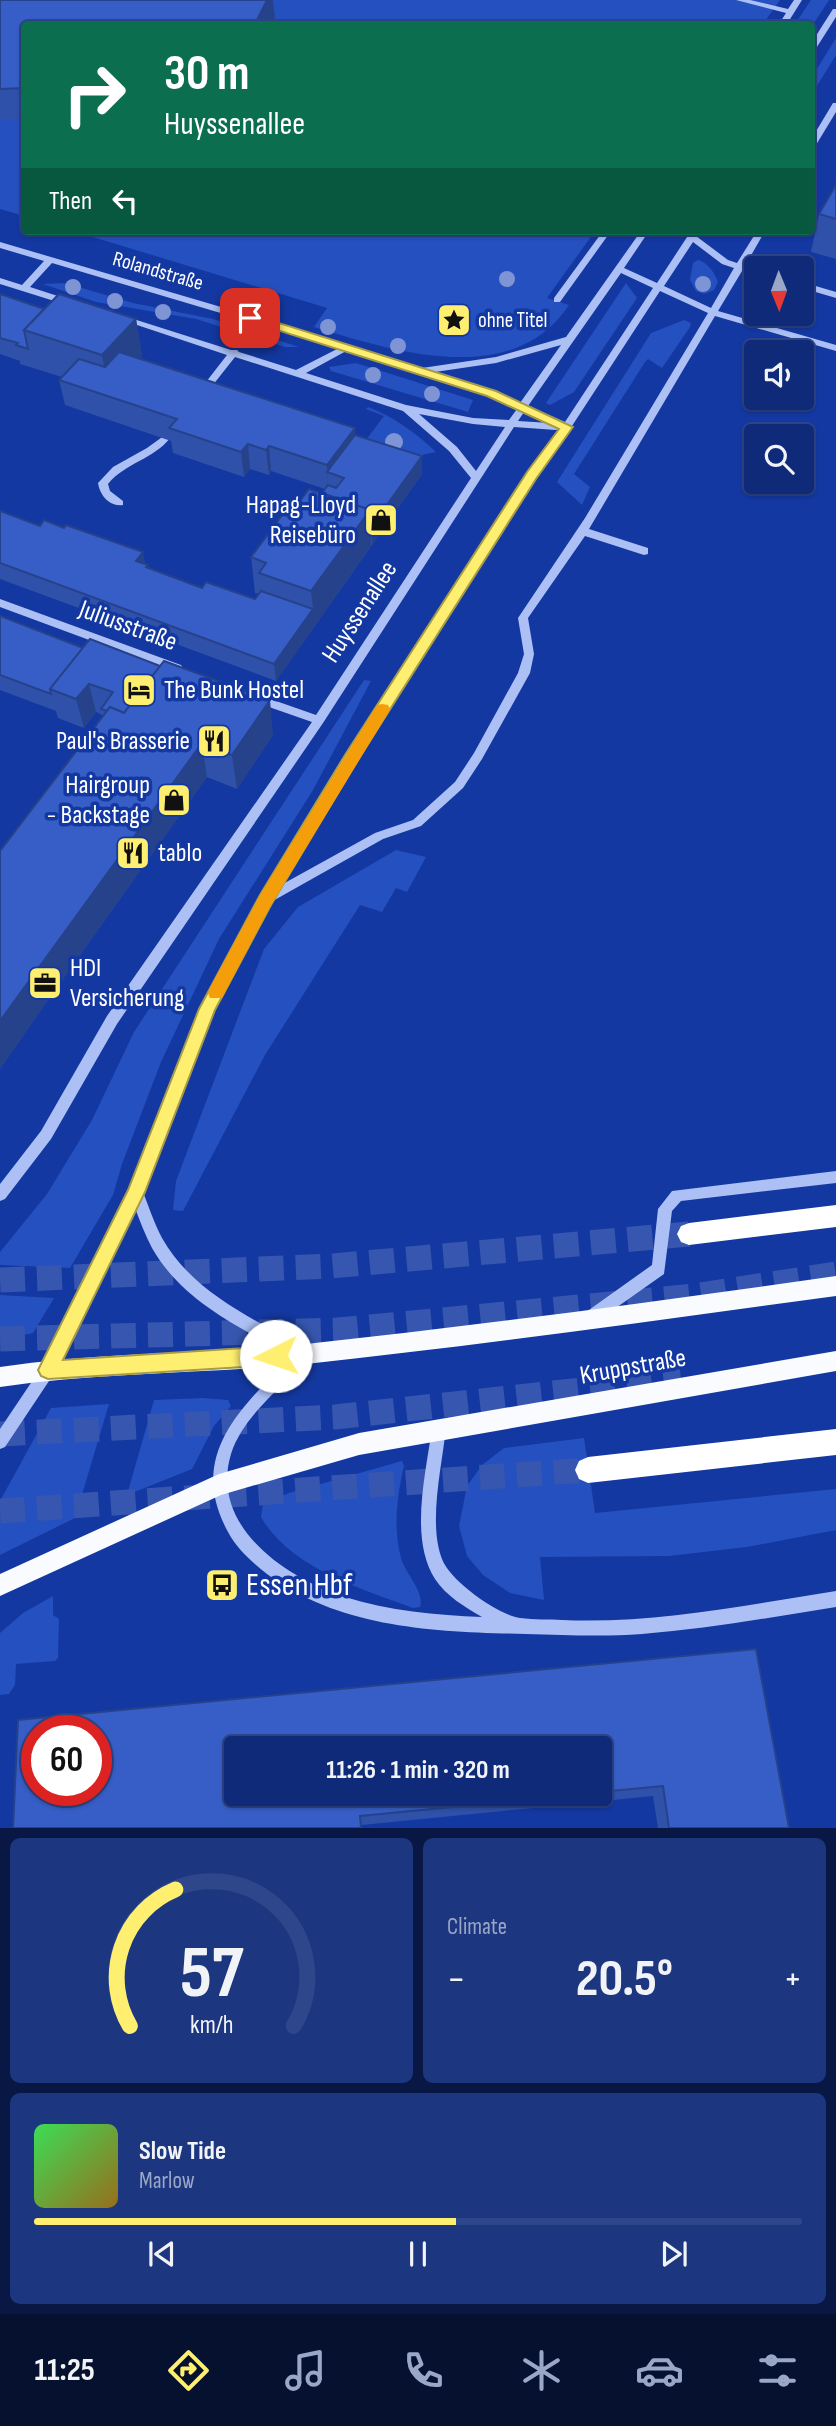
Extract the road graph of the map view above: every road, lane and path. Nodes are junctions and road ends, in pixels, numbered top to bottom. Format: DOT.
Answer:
graph roads {
  1 [pos="740,0"];
  2 [pos="799,0"];
  3 [pos="836,11"];
  4 [pos="791,12"];
  5 [pos="785,21"];
  6 [pos="815,43"];
  7 [pos="836,105"];
  8 [pos="815,140"];
  9 [pos="604,235"];
  10 [pos="642,235"];
  11 [pos="692,235"];
  12 [pos="694,235"];
  13 [pos="759,235"];
  14 [pos="0,245"];
  15 [pos="49,261"];
  16 [pos="738,268"];
  17 [pos="620,269"];
  18 [pos="744,270"];
  19 [pos="0,281"];
  20 [pos="23,289"];
  21 [pos="658,289"];
  22 [pos="814,289"];
  23 [pos="836,295"];
  24 [pos="557,300"];
  25 [pos="86,307"];
  26 [pos="713,312"];
  27 [pos="112,315"];
  28 [pos="567,340"];
  29 [pos="347,347"];
  30 [pos="836,348"];
  31 [pos="234,352"];
  32 [pos="421,371"];
  33 [pos="299,373"];
  34 [pos="197,401"];
  35 [pos="405,408"];
  36 [pos="522,408"];
  37 [pos="512,424"];
  38 [pos="567,427"];
  39 [pos="165,439"];
  40 [pos="476,477"];
  41 [pos="119,503"];
  42 [pos="582,531"];
  43 [pos="644,551"];
  44 [pos="0,603"];
  45 [pos="184,671"];
  46 [pos="249,695"];
  47 [pos="319,720"];
  48 [pos="266,900"];
  49 [pos="836,1177"];
  50 [pos="136,1192"];
  51 [pos="0,1195"];
  52 [pos="836,1216"];
  53 [pos="689,1234"];
  54 [pos="836,1286"];
  55 [pos="586,1321"];
  56 [pos="303,1354"];
  57 [pos="836,1361"];
  58 [pos="48,1370"];
  59 [pos="0,1377"];
  60 [pos="439,1428"];
  61 [pos="0,1442"];
  62 [pos="836,1442"];
  63 [pos="588,1470"];
  64 [pos="219,1485"];
  65 [pos="0,1585"];
  66 [pos="836,1599"];
  67 [pos="518,1626"];
  1 -- 4 [label="street"];
  2 -- 4 [label="street"];
  3 -- 6 [label="street"];
  4 -- 5 [label="street"];
  7 -- 8 [label="street"];
  9 -- 24 [label="lane"];
  10 -- 17 [label="street, Huyssenallee"];
  11 -- 21 [label="street"];
  12 -- 16 [label="street"];
  13 -- 16 [label="street"];
  14 -- 15 [label="street, Rolandstraße"];
  15 -- 20 [label="street"];
  15 -- 29 [label="street, Rolandstraße"];
  16 -- 18 [label="street"];
  16 -- 26 [label="street"];
  17 -- 21 [label="street"];
  17 -- 28 [label="street, Huyssenallee"];
  19 -- 20 [label="street"];
  20 -- 25 [label="street"];
  21 -- 26 [label="street"];
  21 -- 38 [label="street"];
  22 -- 23 [label="street"];
  26 -- 30 [label="street"];
  26 -- 42 [label="street"];
  27 -- 31 [label="street"];
  28 -- 32 [label="street"];
  28 -- 36 [label="street, Huyssenallee"];
  29 -- 32 [label="street, Rolandstraße"];
  29 -- 33 [label="street"];
  31 -- 33 [label="street"];
  31 -- 34 [label="street"];
  32 -- 36 [label="street, Rolandstraße"];
  33 -- 35 [label="street"];
  35 -- 37 [label="street"];
  35 -- 40 [label="street"];
  36 -- 37 [label="street, Huyssenallee"];
  36 -- 38 [label="street, Rolandstraße"];
  37 -- 38 [label="street"];
  37 -- 40 [label="street, Huyssenallee"];
  38 -- 48 [label="street"];
  39 -- 41 [label="street"];
  40 -- 47 [label="street, Huyssenallee"];
  42 -- 43 [label="street"];
  42 -- 48 [label="street"];
  44 -- 45 [label="street, Juliusstraße"];
  46 -- 47 [label="street"];
  47 -- 51 [label="street, Huyssenallee"];
  48 -- 50 [label="street"];
  49 -- 55 [label="street, Kruppstraße"];
  50 -- 56 [label="street"];
  50 -- 58 [label="street"];
  52 -- 53 [label="highway"];
  54 -- 55 [label="main road, Kruppstraße"];
  55 -- 56 [label="main road, Kruppstraße"];
  56 -- 58 [label="main road, Kruppstraße"];
  56 -- 64 [label="street"];
  57 -- 60 [label="main road, Kruppstraße"];
  58 -- 59 [label="main road, Kruppstraße"];
  58 -- 61 [label="street"];
  60 -- 64 [label="main road, Kruppstraße"];
  60 -- 67 [label="street"];
  62 -- 63 [label="highway"];
  64 -- 65 [label="main road, Kruppstraße"];
  64 -- 67 [label="street"];
  66 -- 67 [label="street"];
}
